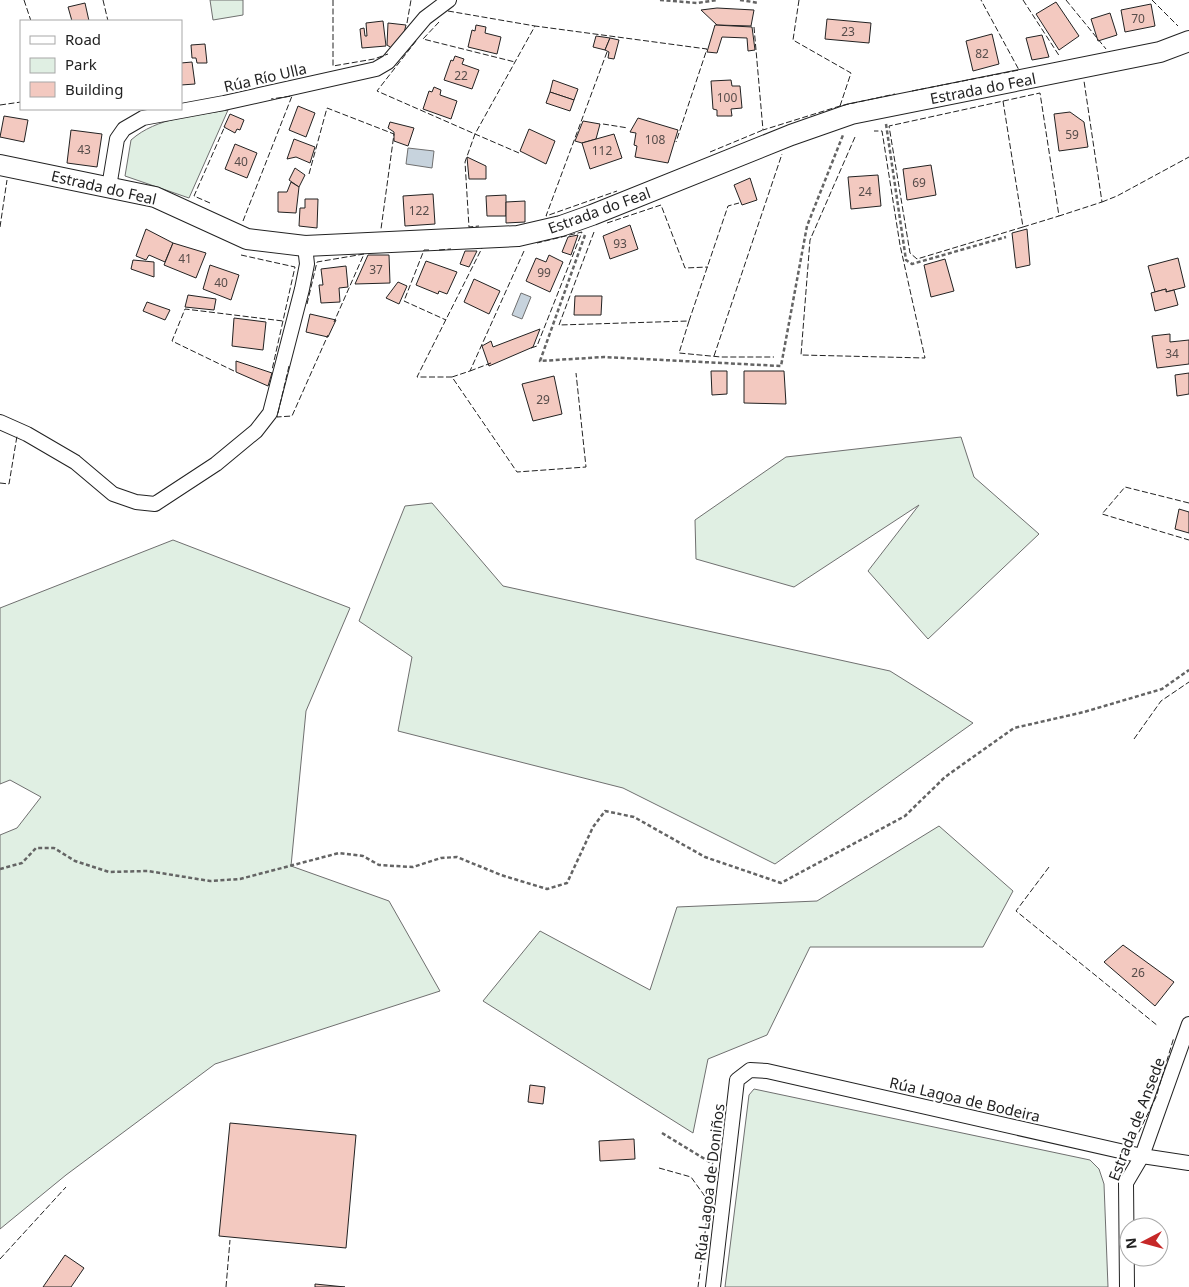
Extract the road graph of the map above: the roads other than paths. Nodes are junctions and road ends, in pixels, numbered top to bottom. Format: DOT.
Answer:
graph roads {
  1 [pos="448,0"];
  2 [pos="1189,41"];
  3 [pos="0,165"];
  4 [pos="109,187"];
  5 [pos="305,246"];
  6 [pos="0,422"];
  7 [pos="1189,1024"];
  8 [pos="737,1080"];
  9 [pos="1142,1156"];
  10 [pos="1189,1163"];
  11 [pos="714,1287"];
  12 [pos="1127,1287"];
  1 -- 4 [label="street, Rúa Río Ulla"];
  2 -- 5 [label="main road, Estrada do Feal"];
  3 -- 4 [label="main road, Estrada do Feal"];
  4 -- 5 [label="main road, Estrada do Feal"];
  5 -- 6 [label="street"];
  7 -- 9 [label="street, Estrada de Ansede"];
  8 -- 9 [label="street, Rúa Lagoa de Bodeira"];
  8 -- 11 [label="street, Rúa Lagoa de Doniños"];
  9 -- 10 [label="street, Rúa Lagoa de Bodeira"];
  9 -- 12 [label="street, Estrada de Ansede"];
}
